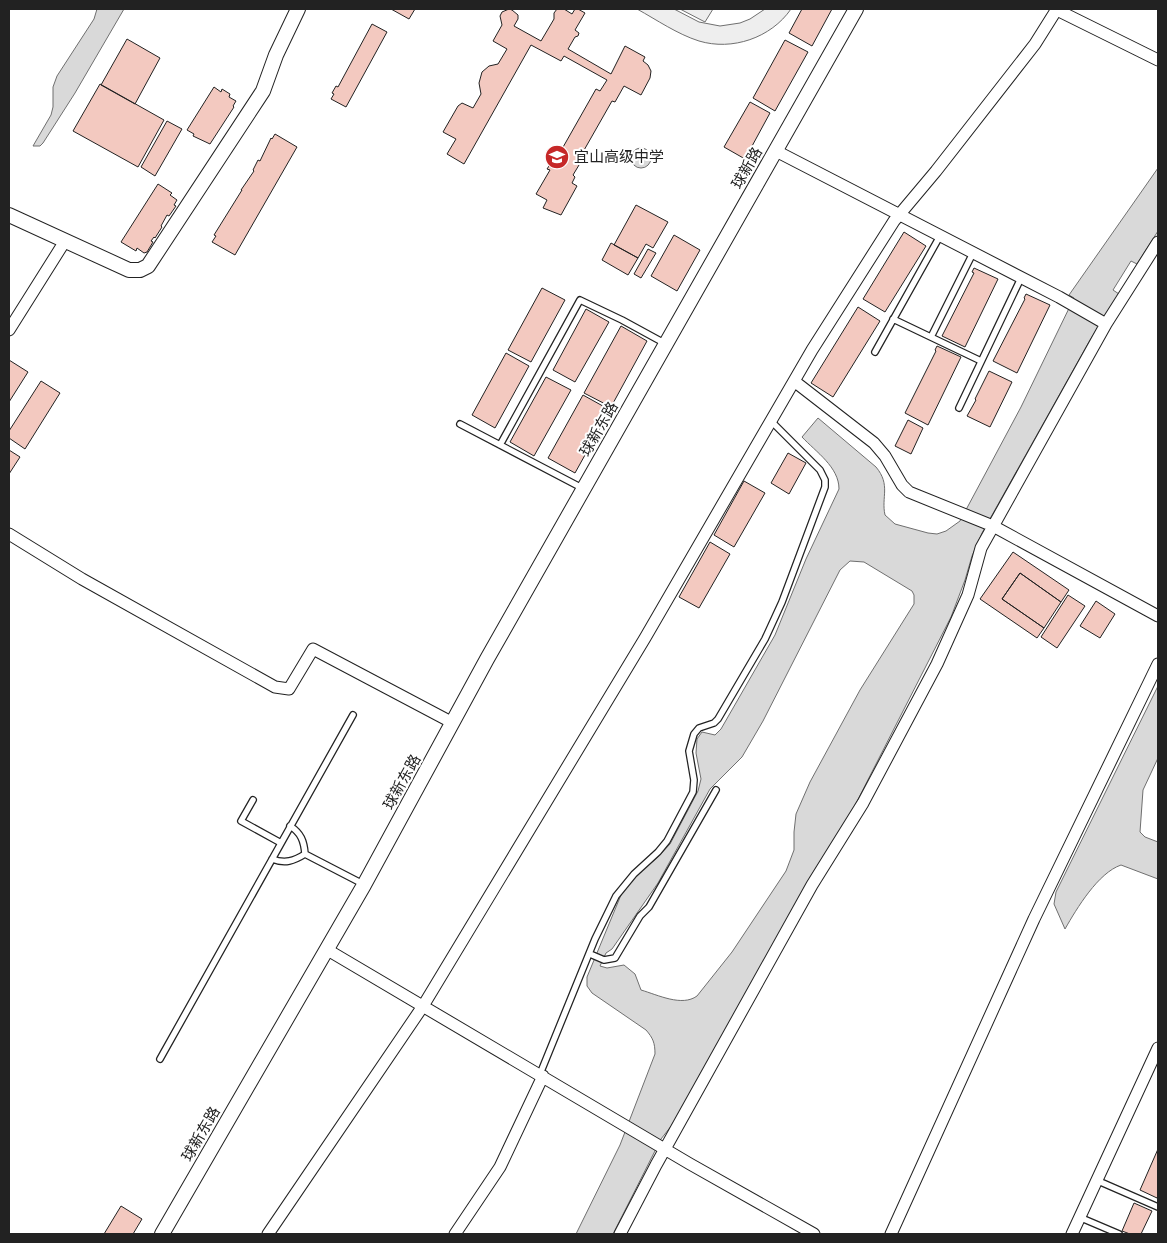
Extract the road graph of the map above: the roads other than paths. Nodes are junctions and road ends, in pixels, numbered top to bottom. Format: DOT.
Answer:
graph roads {
  1 [pos="298,9"];
  2 [pos="856,9"];
  3 [pos="1056,9"];
  4 [pos="1158,60"];
  5 [pos="776,151"];
  6 [pos="9,215"];
  7 [pos="899,215"];
  8 [pos="940,236"];
  9 [pos="65,241"];
  10 [pos="1158,242"];
  11 [pos="973,253"];
  12 [pos="1021,278"];
  13 [pos="894,319"];
  14 [pos="1104,323"];
  15 [pos="9,330"];
  16 [pos="931,337"];
  17 [pos="666,344"];
  18 [pos="875,352"];
  19 [pos="981,361"];
  20 [pos="794,382"];
  21 [pos="959,408"];
  22 [pos="771,421"];
  23 [pos="460,424"];
  24 [pos="500,445"];
  25 [pos="584,489"];
  26 [pos="991,525"];
  27 [pos="9,534"];
  28 [pos="1158,616"];
  29 [pos="1158,664"];
  30 [pos="353,715"];
  31 [pos="453,723"];
  32 [pos="716,790"];
  33 [pos="253,800"];
  34 [pos="290,826"];
  35 [pos="281,843"];
  36 [pos="305,854"];
  37 [pos="272,859"];
  38 [pos="364,884"];
  39 [pos="326,949"];
  40 [pos="593,955"];
  41 [pos="423,1006"];
  42 [pos="1158,1048"];
  43 [pos="160,1059"];
  44 [pos="541,1075"];
  45 [pos="664,1147"];
  46 [pos="1096,1180"];
  47 [pos="1158,1207"];
  48 [pos="1079,1217"];
  49 [pos="162,1234"];
  50 [pos="268,1234"];
  51 [pos="455,1234"];
  52 [pos="620,1234"];
  53 [pos="814,1234"];
  54 [pos="891,1234"];
  55 [pos="1072,1234"];
  56 [pos="1119,1234"];
  1 -- 9 [label="street"];
  2 -- 5 [label="street, 球新路"];
  3 -- 4 [label="street"];
  3 -- 7 [label="street"];
  5 -- 7 [label="street"];
  5 -- 17 [label="street, 球新路"];
  6 -- 9 [label="street"];
  7 -- 8 [label="street"];
  7 -- 20 [label="street"];
  8 -- 11 [label="street"];
  8 -- 13 [label="lane"];
  9 -- 15 [label="street"];
  10 -- 14 [label="street"];
  11 -- 12 [label="street"];
  11 -- 16 [label="lane"];
  12 -- 14 [label="street"];
  12 -- 19 [label="lane"];
  13 -- 16 [label="lane"];
  13 -- 18 [label="lane"];
  14 -- 26 [label="street"];
  16 -- 19 [label="lane"];
  17 -- 24 [label="lane"];
  17 -- 25 [label="street, 球新东路"];
  19 -- 21 [label="lane"];
  20 -- 22 [label="street"];
  20 -- 26 [label="street"];
  22 -- 40 [label="lane"];
  22 -- 41 [label="street"];
  23 -- 24 [label="lane"];
  24 -- 25 [label="lane"];
  25 -- 31 [label="street, 球新东路"];
  26 -- 28 [label="street"];
  26 -- 45 [label="street"];
  27 -- 31 [label="street"];
  29 -- 54 [label="street"];
  30 -- 34 [label="lane"];
  31 -- 38 [label="street, 球新东路"];
  32 -- 40 [label="lane"];
  33 -- 35 [label="lane"];
  34 -- 35 [label="lane"];
  34 -- 36 [label="lane"];
  35 -- 37 [label="lane"];
  36 -- 37 [label="lane"];
  36 -- 38 [label="lane"];
  37 -- 43 [label="lane"];
  38 -- 39 [label="street, 球新东路"];
  39 -- 41 [label="street"];
  39 -- 49 [label="street, 球新东路"];
  40 -- 44 [label="lane"];
  41 -- 44 [label="street"];
  41 -- 50 [label="street"];
  42 -- 46 [label="street"];
  44 -- 45 [label="street"];
  44 -- 51 [label="street"];
  45 -- 52 [label="street"];
  45 -- 53 [label="street"];
  46 -- 47 [label="lane"];
  46 -- 48 [label="street"];
  48 -- 55 [label="street"];
  48 -- 56 [label="lane"];
}
